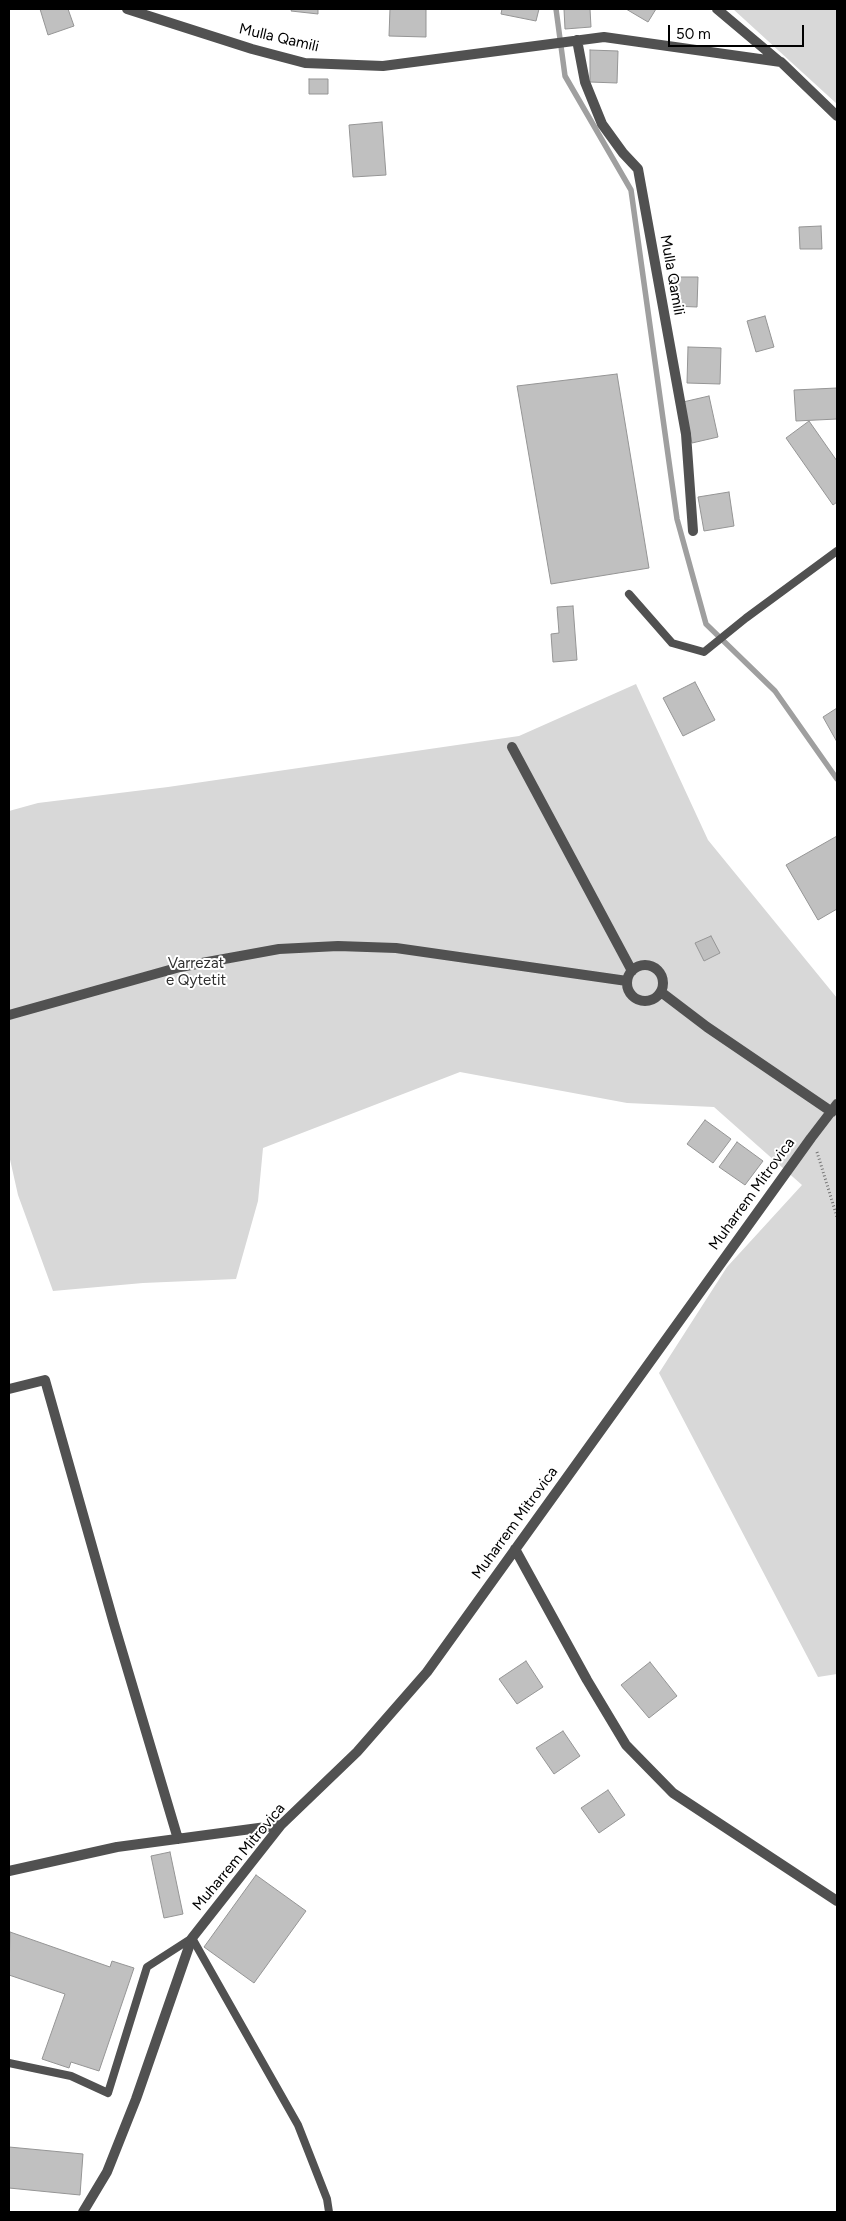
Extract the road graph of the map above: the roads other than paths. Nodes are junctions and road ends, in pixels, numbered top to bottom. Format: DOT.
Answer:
graph roads {
  1 [pos="127,9"];
  2 [pos="717,9"];
  3 [pos="577,40"];
  4 [pos="781,62"];
  5 [pos="837,116"];
  6 [pos="693,531"];
  7 [pos="837,551"];
  8 [pos="629,594"];
  9 [pos="512,747"];
  10 [pos="632,970"];
  11 [pos="627,981"];
  12 [pos="661,992"];
  13 [pos="9,1015"];
  14 [pos="834,1108"];
  15 [pos="9,1389"];
  16 [pos="515,1549"];
  17 [pos="281,1825"];
  18 [pos="178,1839"];
  19 [pos="9,1871"];
  20 [pos="837,1901"];
  21 [pos="192,1938"];
  22 [pos="9,2063"];
  23 [pos="82,2212"];
  24 [pos="329,2212"];
  1 -- 3 [label="street, Mulla Qamili"];
  2 -- 4 [label="street"];
  3 -- 4 [label="street, Mulla Qamili"];
  3 -- 6 [label="street, Mulla Qamili"];
  4 -- 5 [label="street"];
  7 -- 8 [label="lane"];
  9 -- 10 [label="street"];
  10 -- 11 [label="street"];
  10 -- 12 [label="street"];
  11 -- 12 [label="street"];
  11 -- 13 [label="street"];
  12 -- 14 [label="street"];
  14 -- 16 [label="street, Muharrem Mitrovica"];
  15 -- 18 [label="street"];
  16 -- 17 [label="street, Muharrem Mitrovica"];
  16 -- 20 [label="street"];
  17 -- 18 [label="street"];
  17 -- 21 [label="street, Muharrem Mitrovica"];
  18 -- 19 [label="street"];
  21 -- 22 [label="lane"];
  21 -- 23 [label="street, Muharrem Mitrovica"];
  21 -- 24 [label="lane"];
}
